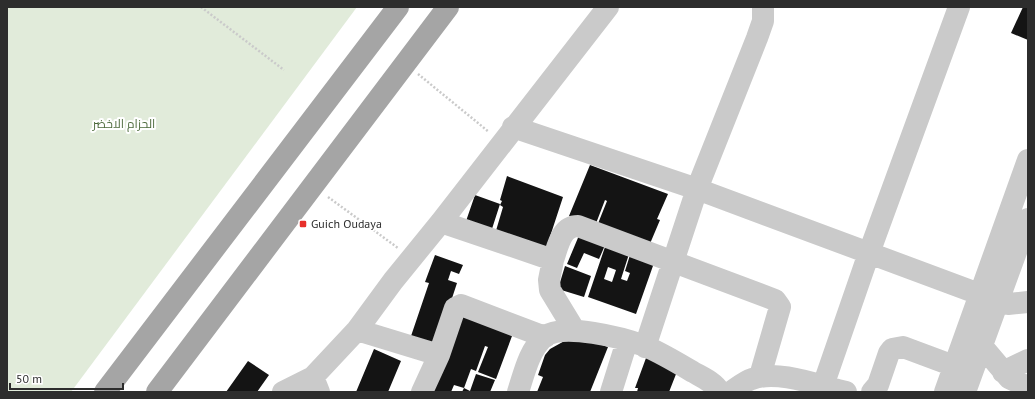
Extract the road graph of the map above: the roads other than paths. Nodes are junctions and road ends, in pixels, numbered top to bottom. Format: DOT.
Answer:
graph roads {
  1 [pos="398,7"];
  2 [pos="448,7"];
  3 [pos="608,7"];
  4 [pos="763,7"];
  5 [pos="959,7"];
  6 [pos="507,134"];
  7 [pos="1028,160"];
  8 [pos="697,189"];
  9 [pos="1028,219"];
  10 [pos="441,222"];
  11 [pos="869,253"];
  12 [pos="553,260"];
  13 [pos="673,261"];
  14 [pos="988,298"];
  15 [pos="1028,302"];
  16 [pos="357,330"];
  17 [pos="575,331"];
  18 [pos="544,337"];
  19 [pos="636,344"];
  20 [pos="982,346"];
  21 [pos="439,355"];
  22 [pos="1028,360"];
  23 [pos="954,366"];
  24 [pos="1003,372"];
  25 [pos="760,376"];
  26 [pos="316,385"];
  27 [pos="824,386"];
  28 [pos="1028,387"];
  29 [pos="105,392"];
  30 [pos="157,392"];
  31 [pos="283,392"];
  32 [pos="422,392"];
  33 [pos="518,392"];
  34 [pos="611,392"];
  35 [pos="720,392"];
  36 [pos="731,392"];
  37 [pos="846,392"];
  38 [pos="872,392"];
  39 [pos="945,392"];
  40 [pos="965,392"];
  1 -- 29 [label="main road"];
  2 -- 30 [label="main road"];
  3 -- 6 [label="street"];
  4 -- 8 [label="street"];
  5 -- 11 [label="street"];
  6 -- 8 [label="street"];
  6 -- 10 [label="street"];
  7 -- 14 [label="street"];
  8 -- 11 [label="street"];
  8 -- 13 [label="street"];
  9 -- 14 [label="street"];
  10 -- 12 [label="street"];
  10 -- 16 [label="street"];
  11 -- 14 [label="street"];
  11 -- 27 [label="street"];
  12 -- 13 [label="street"];
  12 -- 17 [label="street"];
  13 -- 19 [label="street"];
  13 -- 25 [label="street"];
  14 -- 15 [label="street"];
  14 -- 20 [label="street"];
  14 -- 23 [label="street"];
  16 -- 21 [label="street"];
  16 -- 26 [label="street"];
  17 -- 18 [label="street"];
  17 -- 19 [label="street"];
  18 -- 21 [label="street"];
  18 -- 33 [label="street"];
  19 -- 34 [label="street"];
  19 -- 35 [label="street"];
  20 -- 24 [label="street"];
  20 -- 40 [label="street"];
  21 -- 32 [label="street"];
  22 -- 24 [label="street"];
  23 -- 38 [label="street"];
  23 -- 39 [label="street"];
  24 -- 28 [label="street"];
  25 -- 27 [label="street"];
  25 -- 36 [label="street"];
  26 -- 31 [label="street"];
  27 -- 37 [label="street"];
}
